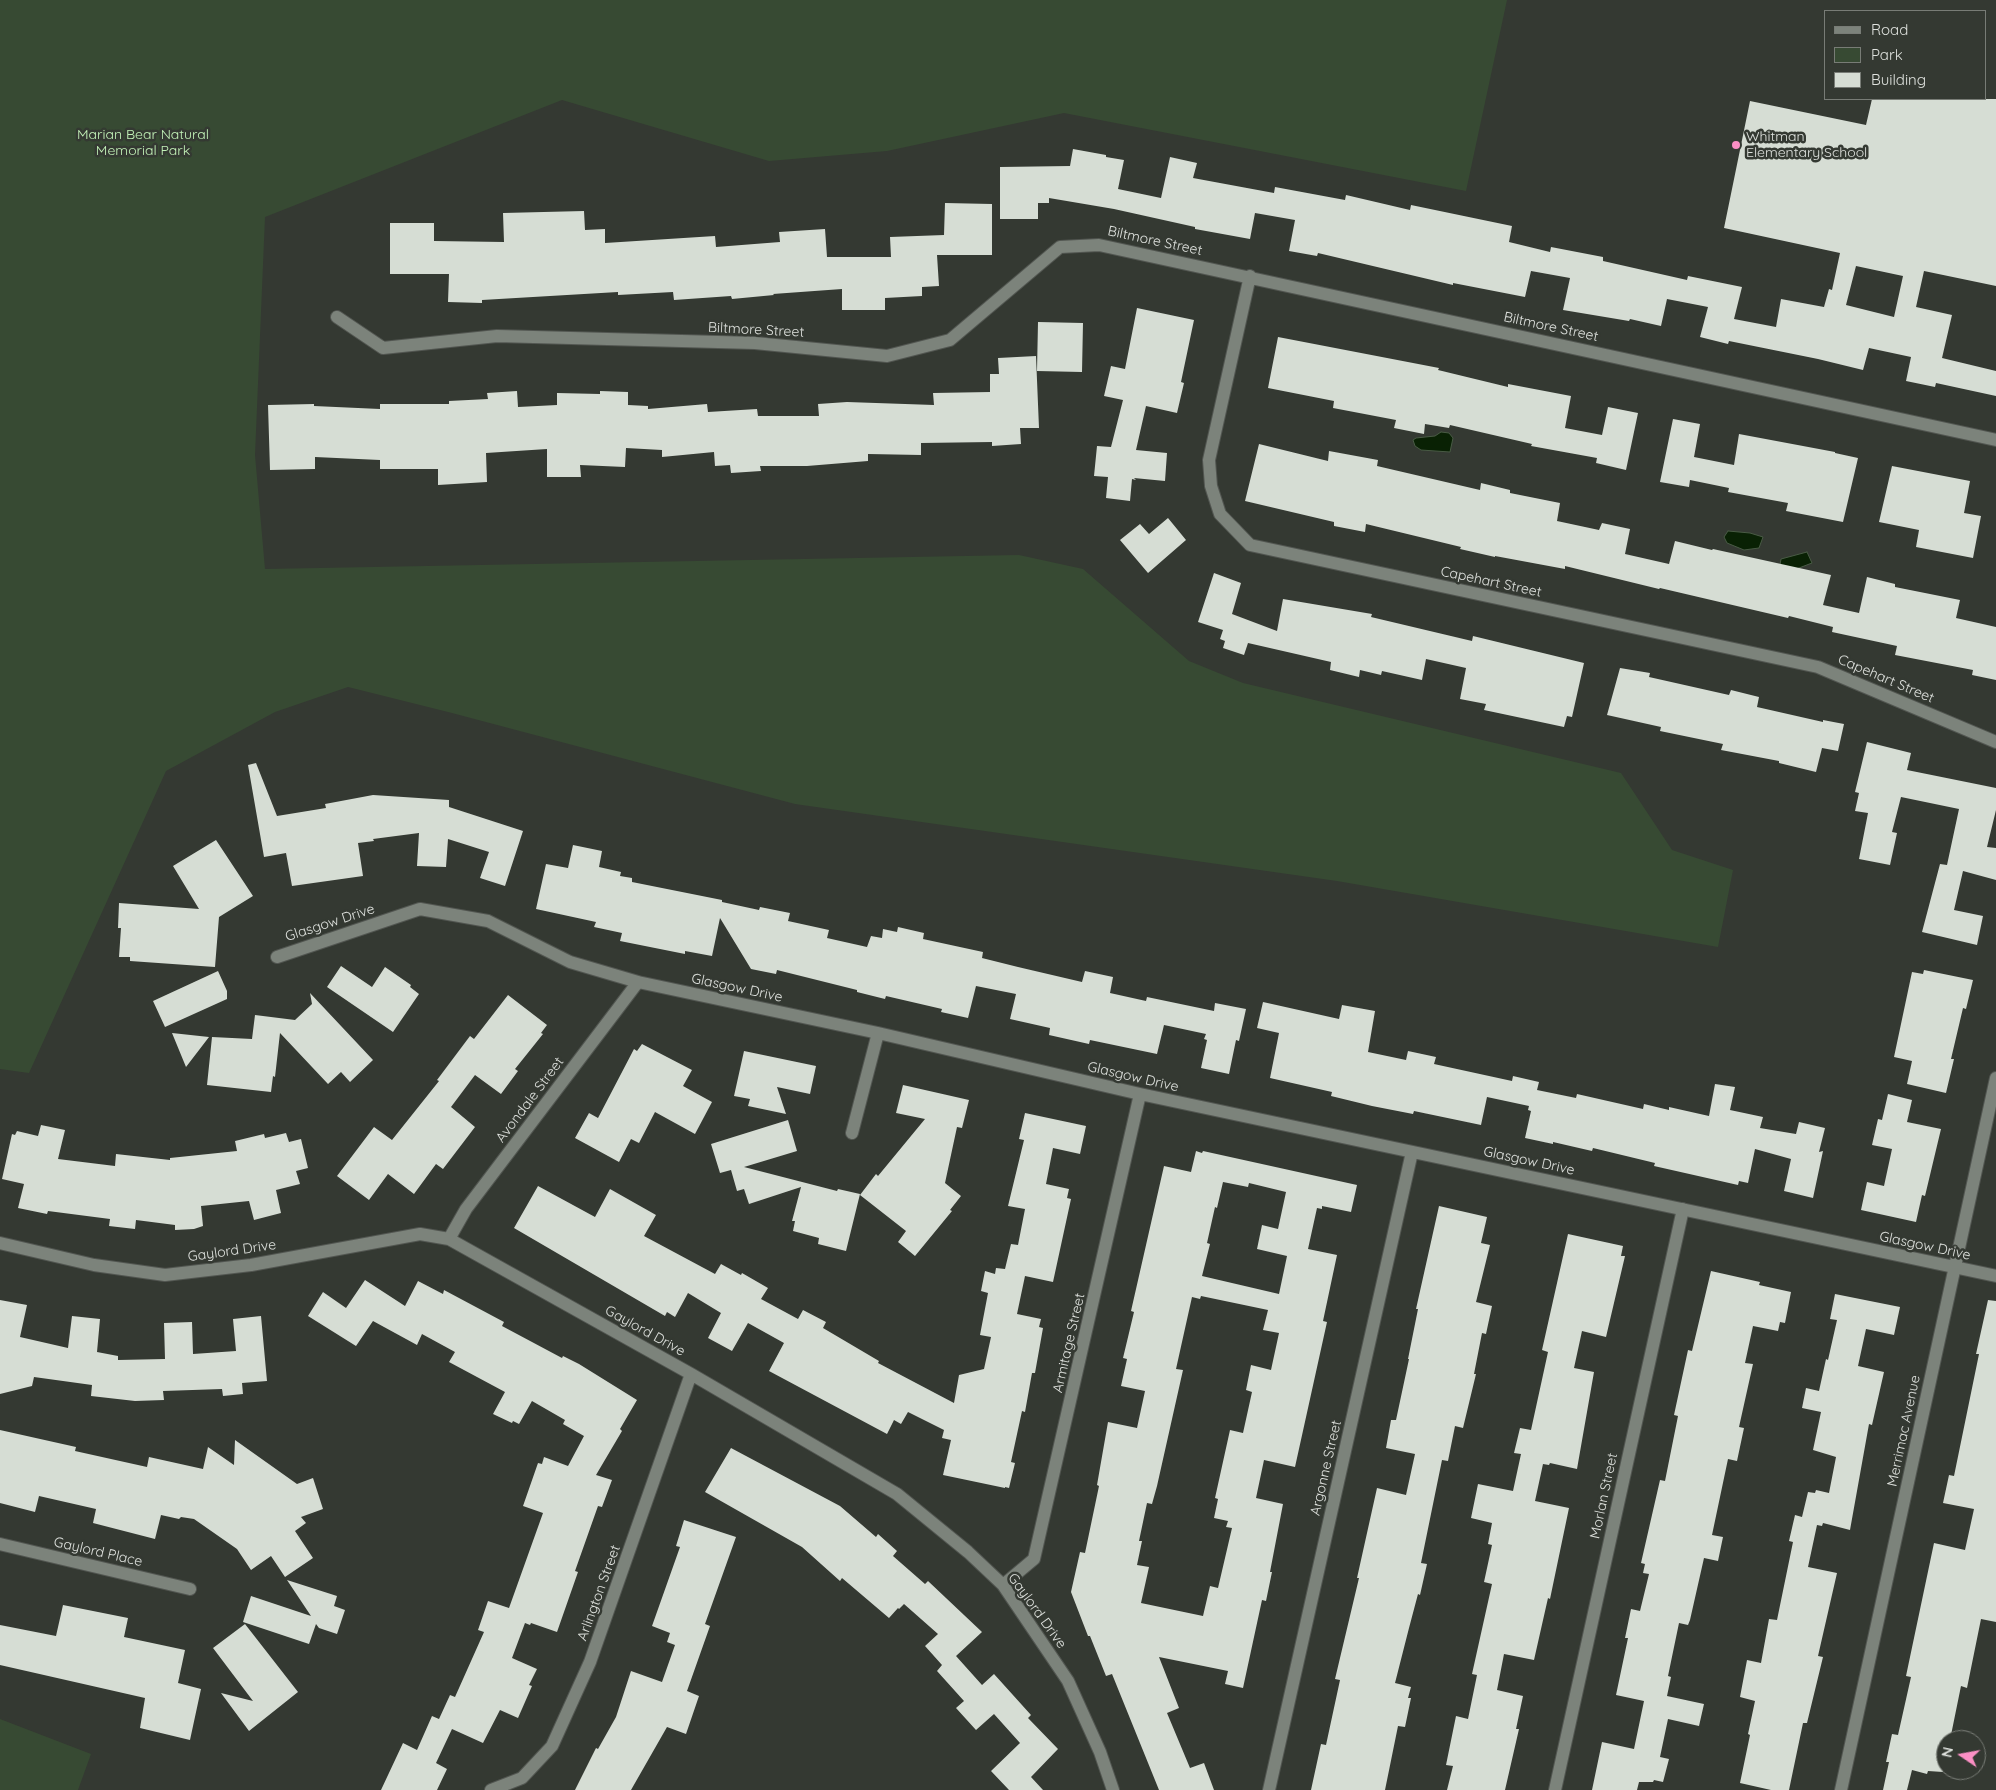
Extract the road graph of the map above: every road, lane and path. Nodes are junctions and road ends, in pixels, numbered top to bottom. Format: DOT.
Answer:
graph roads {
  1 [pos="1250,276"];
  2 [pos="337,317"];
  3 [pos="1996,440"];
  4 [pos="1996,742"];
  5 [pos="277,957"];
  6 [pos="638,982"];
  7 [pos="878,1033"];
  8 [pos="1996,1078"];
  9 [pos="1140,1094"];
  10 [pos="852,1133"];
  11 [pos="1412,1152"];
  12 [pos="1683,1209"];
  13 [pos="449,1239"];
  14 [pos="0,1243"];
  15 [pos="1955,1267"];
  16 [pos="1996,1276"];
  17 [pos="691,1374"];
  18 [pos="0,1544"];
  19 [pos="1003,1585"];
  20 [pos="190,1589"];
  21 [pos="491,1790"];
  22 [pos="1113,1790"];
  23 [pos="1269,1790"];
  24 [pos="1555,1790"];
  25 [pos="1841,1790"];
  1 -- 2 [label="street, Biltmore Street"];
  1 -- 3 [label="street, Biltmore Street"];
  1 -- 4 [label="street, Capehart Street"];
  5 -- 6 [label="street, Glasgow Drive"];
  6 -- 7 [label="street, Glasgow Drive"];
  6 -- 13 [label="street, Avondale Street"];
  7 -- 9 [label="street, Glasgow Drive"];
  7 -- 10 [label="street"];
  8 -- 15 [label="street, Merrimac Avenue"];
  9 -- 11 [label="street, Glasgow Drive"];
  9 -- 19 [label="street, Armitage Street"];
  11 -- 12 [label="street, Glasgow Drive"];
  11 -- 23 [label="street, Argonne Street"];
  12 -- 15 [label="street, Glasgow Drive"];
  12 -- 24 [label="street, Morlan Street"];
  13 -- 14 [label="street, Gaylord Drive"];
  13 -- 17 [label="street, Gaylord Drive"];
  15 -- 16 [label="street, Glasgow Drive"];
  15 -- 25 [label="street, Merrimac Avenue"];
  17 -- 19 [label="street, Gaylord Drive"];
  17 -- 21 [label="street, Arlington Street"];
  18 -- 20 [label="street, Gaylord Place"];
  19 -- 22 [label="street, Gaylord Drive"];
}
